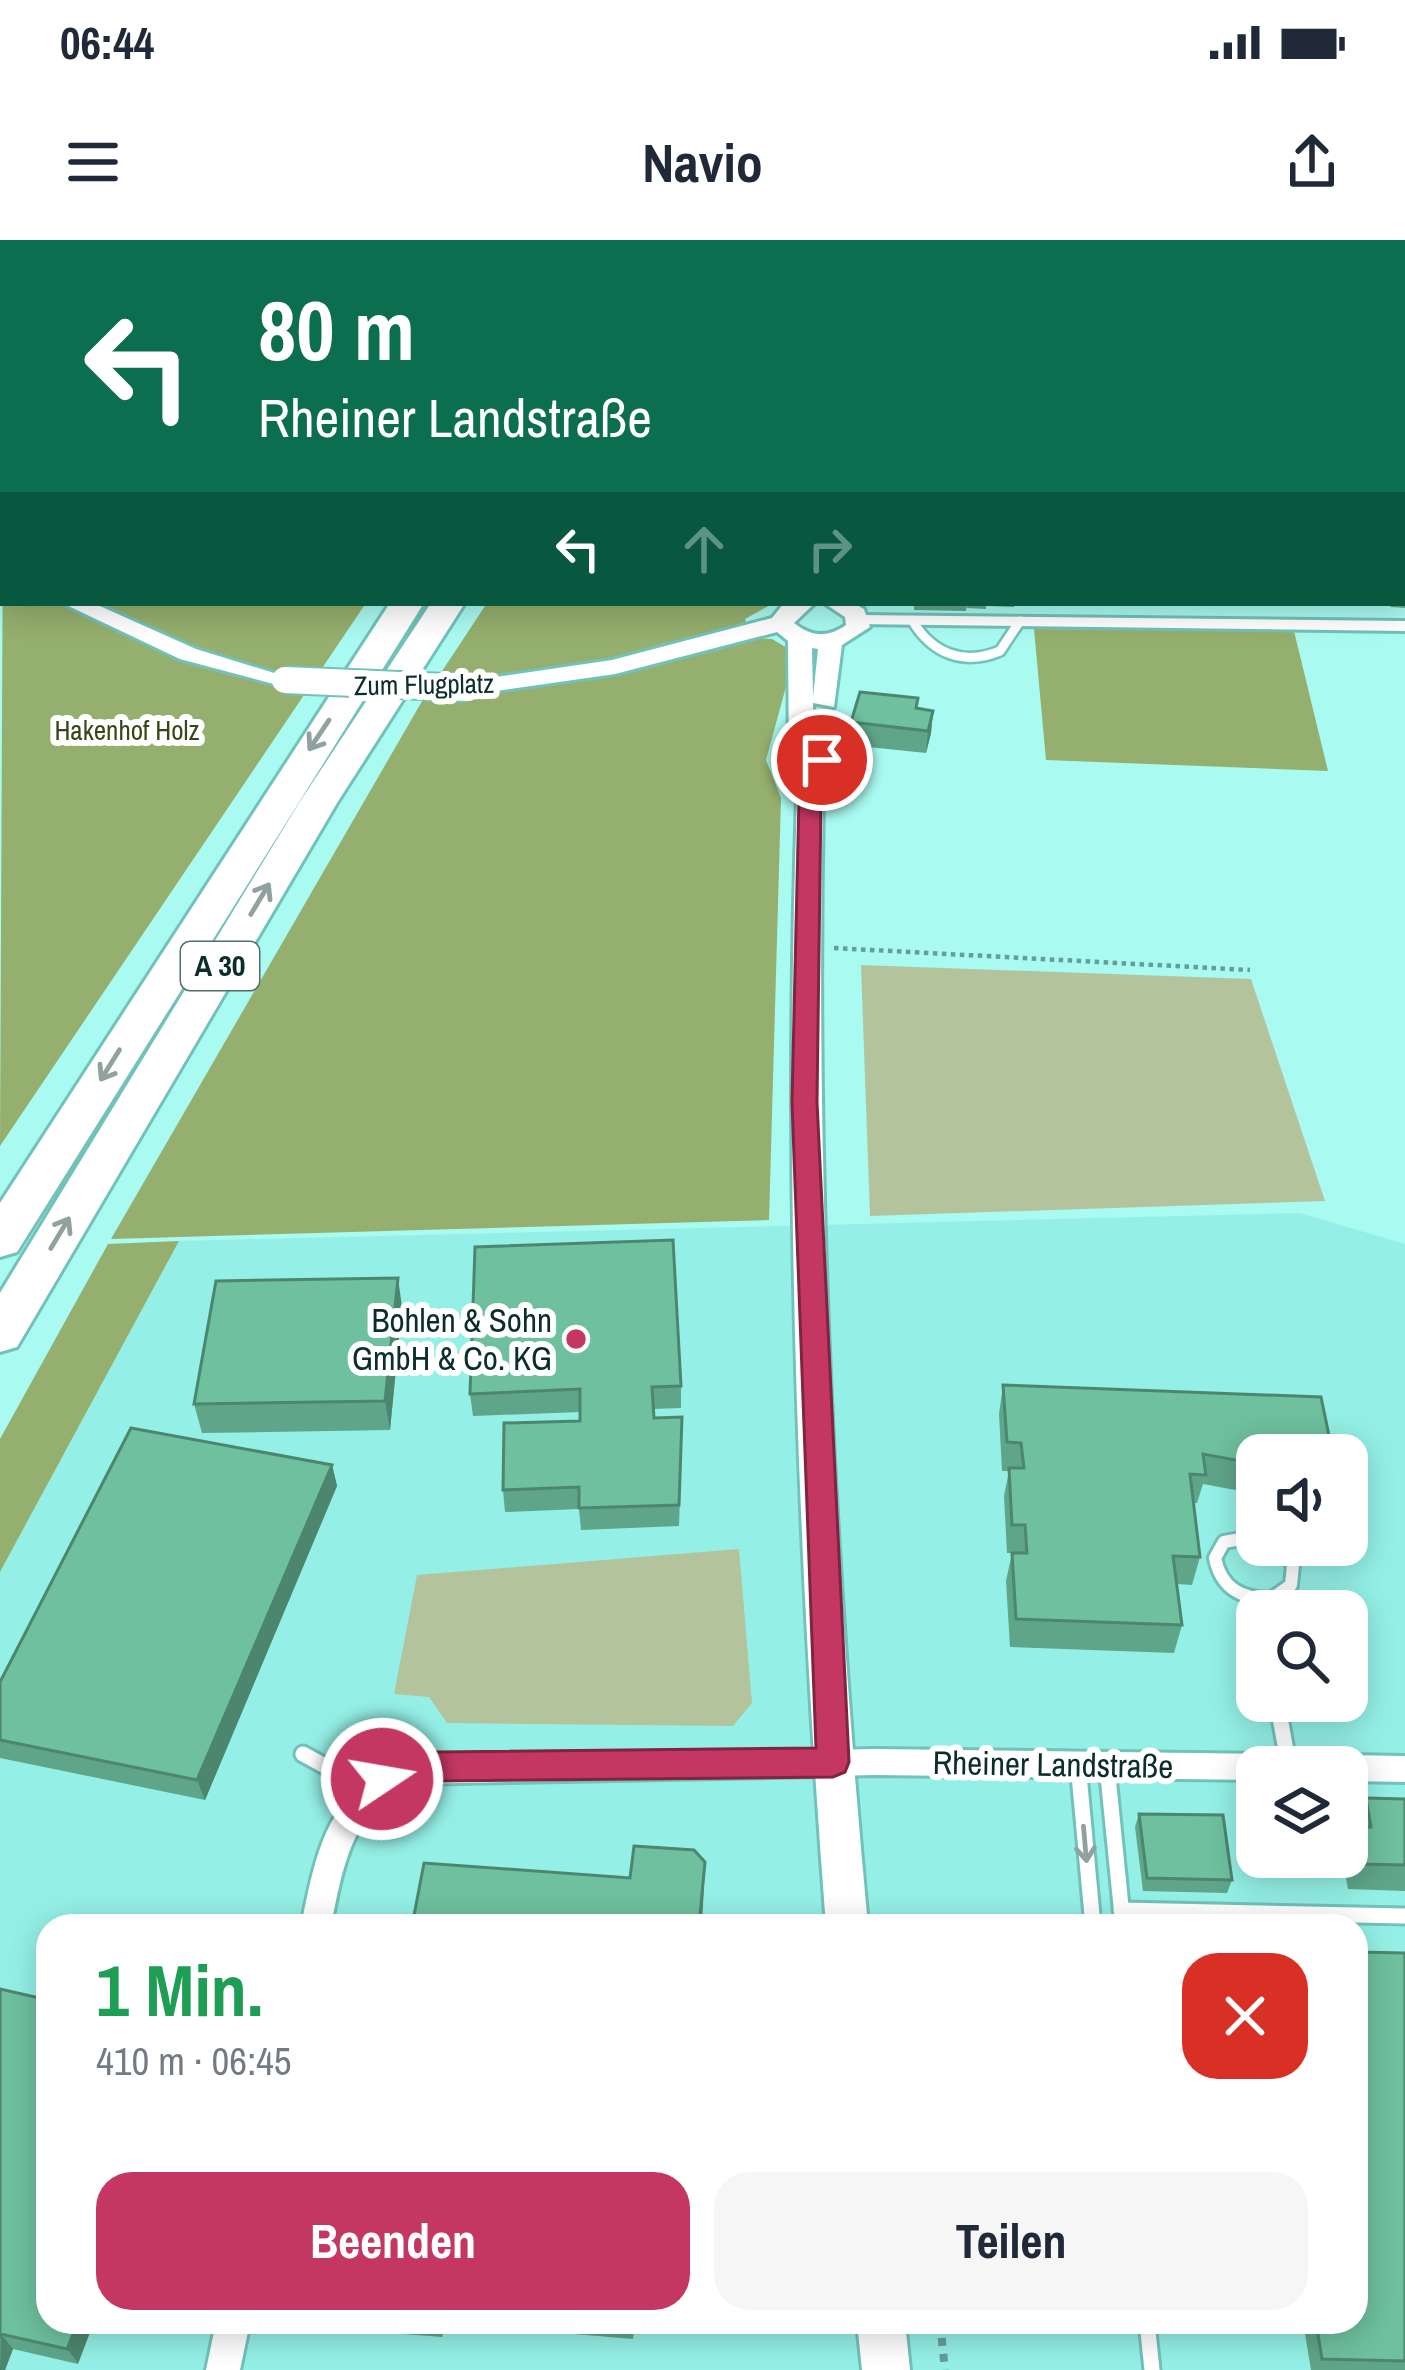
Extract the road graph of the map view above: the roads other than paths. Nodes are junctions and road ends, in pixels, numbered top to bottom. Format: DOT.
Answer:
graph roads {
  1 [pos="81,606"];
  2 [pos="405,606"];
  3 [pos="446,606"];
  4 [pos="795,606"];
  5 [pos="840,606"];
  6 [pos="1051,612"];
  7 [pos="859,620"];
  8 [pos="912,620"];
  9 [pos="1020,621"];
  10 [pos="1405,626"];
  11 [pos="791,632"];
  12 [pos="831,641"];
  13 [pos="810,798"];
  14 [pos="0,1240"];
  15 [pos="0,1334"];
  16 [pos="1236,1540"];
  17 [pos="1236,1592"];
  18 [pos="303,1754"];
  19 [pos="833,1762"];
  20 [pos="1092,1763"];
  21 [pos="1236,1766"];
  22 [pos="1368,1768"];
  23 [pos="1405,1768"];
  24 [pos="369,1790"];
  25 [pos="319,1914"];
  26 [pos="846,1914"];
  27 [pos="1094,1914"];
  28 [pos="1121,1914"];
  29 [pos="1368,1916"];
  30 [pos="1405,1916"];
  31 [pos="230,2334"];
  32 [pos="882,2334"];
  33 [pos="1148,2334"];
  34 [pos="223,2370"];
  35 [pos="886,2370"];
  36 [pos="1152,2370"];
  1 -- 11 [label="street, Zum Flugplatz, bridge"];
  2 -- 14 [label="highway, A 30, one-way"];
  15 -- 3 [label="highway, A 30, one-way"];
  4 -- 11 [label="street"];
  5 -- 7 [label="street"];
  6 -- 9 [label="street"];
  6 -- 10 [label="street"];
  7 -- 8 [label="street"];
  7 -- 12 [label="street"];
  8 -- 9 [label="street"];
  8 -- 9 [label="lane"];
  11 -- 12 [label="street, Zum Flugplatz"];
  11 -- 13 [label="street"];
  12 -- 13 [label="street"];
  13 -- 19 [label="street"];
  16 -- 17 [label="lane"];
  18 -- 24 [label="lane"];
  19 -- 20 [label="street, Rheiner Landstraße"];
  19 -- 24 [label="street, Rheiner Landstraße"];
  19 -- 26 [label="street"];
  20 -- 21 [label="street, Rheiner Landstraße"];
  20 -- 27 [label="lane, one-way"];
  20 -- 28 [label="lane"];
  22 -- 23 [label="street"];
  24 -- 25 [label="street"];
  29 -- 30 [label="lane"];
  31 -- 34 [label="street"];
  32 -- 35 [label="street"];
  33 -- 36 [label="lane"];
}
